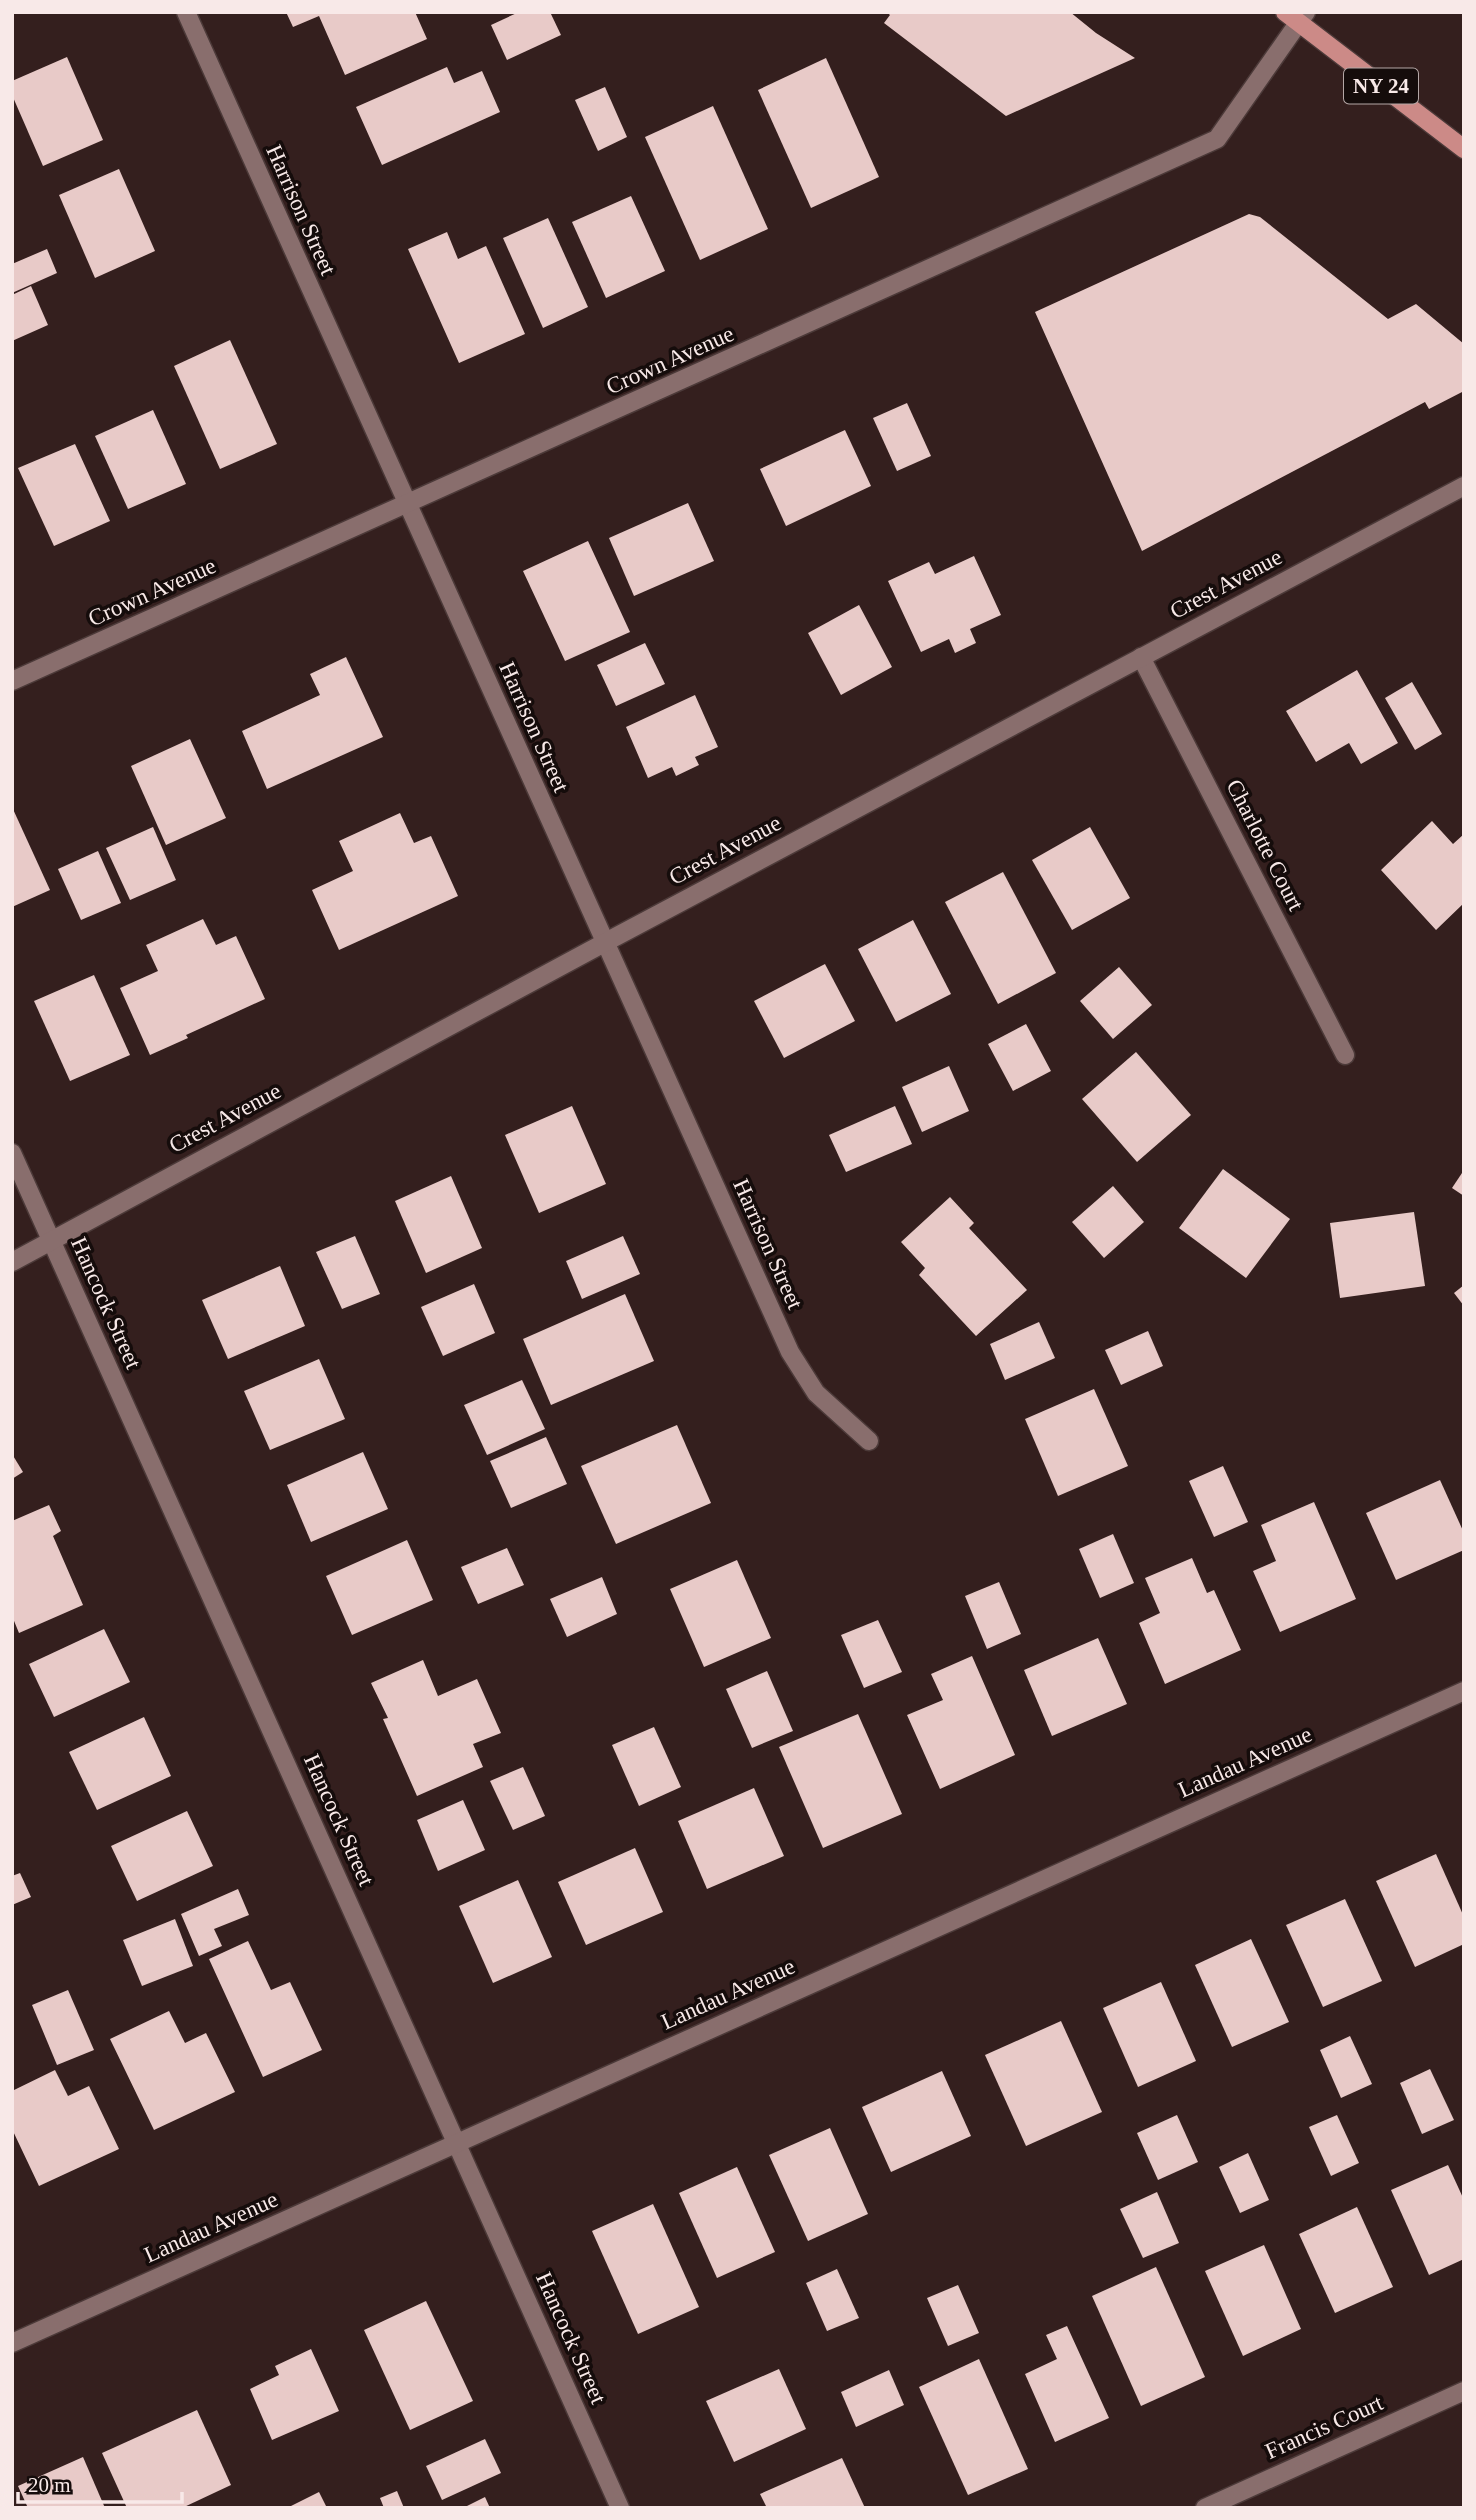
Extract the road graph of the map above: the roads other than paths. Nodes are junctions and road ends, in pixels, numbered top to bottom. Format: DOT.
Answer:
graph roads {
  1 [pos="186,12"];
  2 [pos="1296,16"];
  3 [pos="1464,149"];
  4 [pos="1464,486"];
  5 [pos="407,505"];
  6 [pos="1141,657"];
  7 [pos="12,681"];
  8 [pos="604,943"];
  9 [pos="1345,1055"];
  10 [pos="12,1153"];
  11 [pos="51,1240"];
  12 [pos="12,1262"];
  13 [pos="869,1441"];
  14 [pos="1464,1691"];
  15 [pos="457,2143"];
  16 [pos="12,2343"];
  17 [pos="1464,2391"];
  18 [pos="620,2508"];
  19 [pos="1205,2508"];
  1 -- 5 [label="street, Harrison Street"];
  2 -- 3 [label="main road, NY 24"];
  2 -- 5 [label="street, Crown Avenue"];
  4 -- 6 [label="street, Crest Avenue"];
  5 -- 7 [label="street, Crown Avenue"];
  5 -- 8 [label="street, Harrison Street"];
  6 -- 8 [label="street, Crest Avenue"];
  6 -- 9 [label="street, Charlotte Court"];
  8 -- 11 [label="street, Crest Avenue"];
  8 -- 13 [label="street, Harrison Street"];
  10 -- 11 [label="street, Hancock Street"];
  11 -- 12 [label="street, Crest Avenue"];
  11 -- 15 [label="street, Hancock Street"];
  14 -- 15 [label="street, Landau Avenue"];
  15 -- 16 [label="street, Landau Avenue"];
  15 -- 18 [label="street, Hancock Street"];
  17 -- 19 [label="street, Francis Court"];
}
